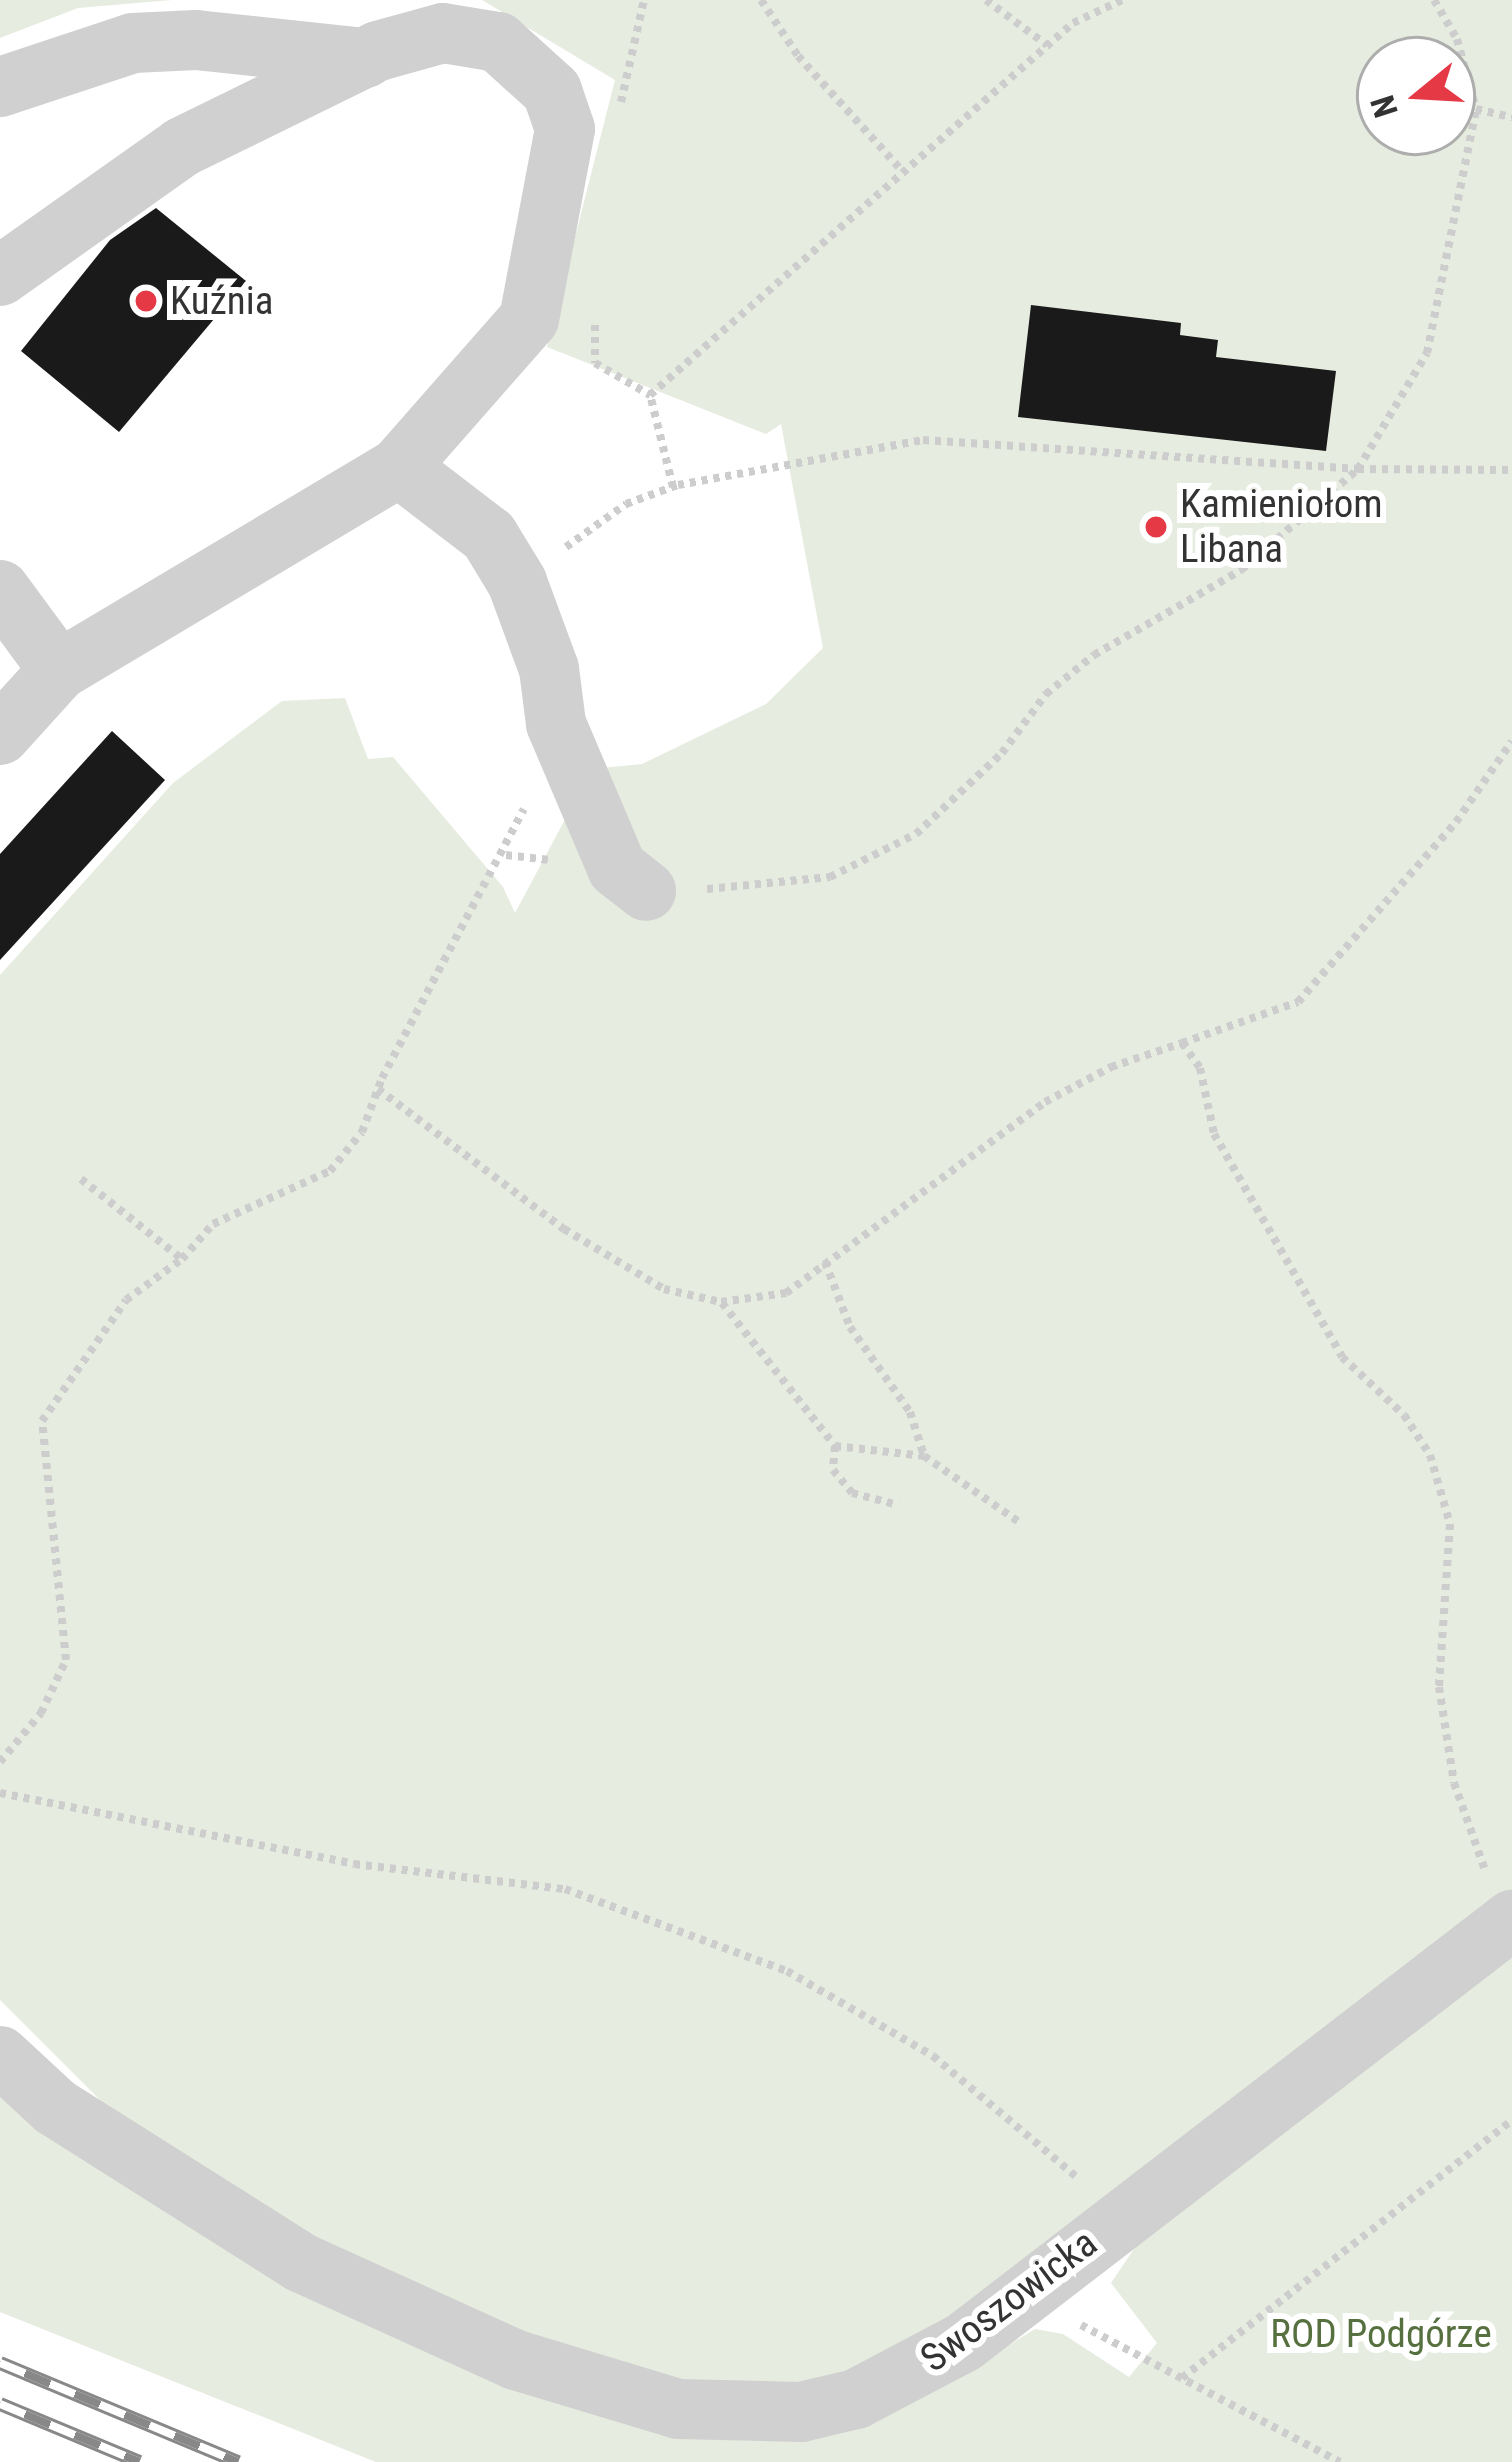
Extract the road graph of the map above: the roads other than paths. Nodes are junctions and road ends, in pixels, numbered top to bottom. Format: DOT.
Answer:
graph roads {
  1 [pos="365,58"];
  2 [pos="0,87"];
  3 [pos="0,276"];
  4 [pos="399,467"];
  5 [pos="0,590"];
  6 [pos="59,670"];
  7 [pos="0,735"];
  8 [pos="646,891"];
  9 [pos="1500,1899"];
  10 [pos="0,2056"];
  1 -- 2 [label="street"];
  1 -- 3 [label="street"];
  1 -- 4 [label="street"];
  4 -- 6 [label="street"];
  4 -- 8 [label="street"];
  5 -- 6 [label="street"];
  6 -- 7 [label="street"];
  9 -- 10 [label="street, Swoszowicka"];
}
